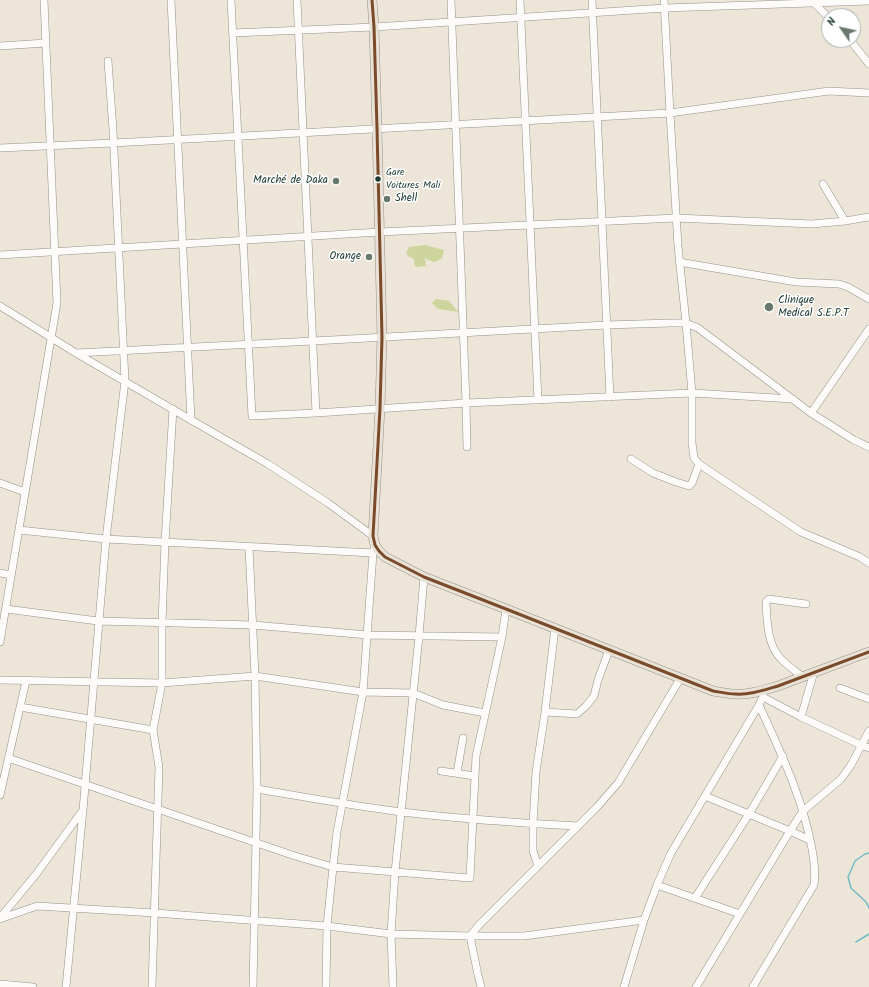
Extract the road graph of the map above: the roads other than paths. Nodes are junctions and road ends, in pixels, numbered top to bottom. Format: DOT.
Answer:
graph roads {
  1 [pos="44,0"];
  2 [pos="171,0"];
  3 [pos="231,0"];
  4 [pos="297,0"];
  5 [pos="372,0"];
  6 [pos="451,0"];
  7 [pos="520,0"];
  8 [pos="592,0"];
  9 [pos="664,0"];
  10 [pos="869,1"];
  11 [pos="813,2"];
  12 [pos="665,8"];
  13 [pos="821,10"];
  14 [pos="592,13"];
  15 [pos="521,18"];
  16 [pos="452,22"];
  17 [pos="374,26"];
  18 [pos="298,30"];
  19 [pos="233,33"];
  20 [pos="46,44"];
  21 [pos="0,46"];
  22 [pos="856,48"];
  23 [pos="108,61"];
  24 [pos="869,64"];
  25 [pos="869,93"];
  26 [pos="670,113"];
  27 [pos="597,117"];
  28 [pos="526,121"];
  29 [pos="456,125"];
  30 [pos="377,128"];
  31 [pos="303,133"];
  32 [pos="238,136"];
  33 [pos="178,139"];
  34 [pos="113,143"];
  35 [pos="50,145"];
  36 [pos="0,148"];
  37 [pos="823,184"];
  38 [pos="869,217"];
  39 [pos="676,218"];
  40 [pos="845,221"];
  41 [pos="602,222"];
  42 [pos="530,225"];
  43 [pos="460,228"];
  44 [pos="380,232"];
  45 [pos="308,237"];
  46 [pos="243,240"];
  47 [pos="183,244"];
  48 [pos="119,248"];
  49 [pos="55,252"];
  50 [pos="0,255"];
  51 [pos="680,262"];
  52 [pos="869,299"];
  53 [pos="0,306"];
  54 [pos="686,323"];
  55 [pos="606,325"];
  56 [pos="535,329"];
  57 [pos="869,329"];
  58 [pos="463,333"];
  59 [pos="382,337"];
  60 [pos="51,338"];
  61 [pos="312,341"];
  62 [pos="249,344"];
  63 [pos="188,347"];
  64 [pos="124,351"];
  65 [pos="76,353"];
  66 [pos="125,381"];
  67 [pos="692,393"];
  68 [pos="610,397"];
  69 [pos="793,398"];
  70 [pos="538,400"];
  71 [pos="466,403"];
  72 [pos="380,408"];
  73 [pos="173,409"];
  74 [pos="316,413"];
  75 [pos="811,413"];
  76 [pos="191,420"];
  77 [pos="467,447"];
  78 [pos="869,447"];
  79 [pos="631,460"];
  80 [pos="699,464"];
  81 [pos="0,483"];
  82 [pos="25,492"];
  83 [pos="19,530"];
  84 [pos="106,539"];
  85 [pos="165,542"];
  86 [pos="374,545"];
  87 [pos="249,547"];
  88 [pos="869,563"];
  89 [pos="0,574"];
  90 [pos="11,575"];
  91 [pos="424,577"];
  92 [pos="806,604"];
  93 [pos="6,609"];
  94 [pos="506,609"];
  95 [pos="98,621"];
  96 [pos="162,623"];
  97 [pos="253,625"];
  98 [pos="1,626"];
  99 [pos="555,628"];
  100 [pos="368,635"];
  101 [pos="419,636"];
  102 [pos="502,637"];
  103 [pos="0,642"];
  104 [pos="609,650"];
  105 [pos="869,652"];
  106 [pos="814,672"];
  107 [pos="256,676"];
  108 [pos="802,676"];
  109 [pos="680,679"];
  110 [pos="0,680"];
  111 [pos="26,681"];
  112 [pos="93,682"];
  113 [pos="162,683"];
  114 [pos="840,688"];
  115 [pos="364,692"];
  116 [pos="413,693"];
  117 [pos="763,694"];
  118 [pos="869,700"];
  119 [pos="759,705"];
  120 [pos="20,707"];
  121 [pos="545,712"];
  122 [pos="485,713"];
  123 [pos="801,717"];
  124 [pos="90,719"];
  125 [pos="153,730"];
  126 [pos="869,731"];
  127 [pos="463,738"];
  128 [pos="861,745"];
  129 [pos="869,748"];
  130 [pos="783,756"];
  131 [pos="8,758"];
  132 [pos="441,771"];
  133 [pos="457,773"];
  134 [pos="475,776"];
  135 [pos="85,784"];
  136 [pos="257,789"];
  137 [pos="0,794"];
  138 [pos="705,796"];
  139 [pos="343,803"];
  140 [pos="157,809"];
  141 [pos="83,810"];
  142 [pos="401,812"];
  143 [pos="804,812"];
  144 [pos="749,814"];
  145 [pos="473,820"];
  146 [pos="533,823"];
  147 [pos="578,826"];
  148 [pos="790,831"];
  149 [pos="810,840"];
  150 [pos="256,843"];
  151 [pos="333,866"];
  152 [pos="538,866"];
  153 [pos="395,872"];
  154 [pos="657,885"];
  155 [pos="695,898"];
  156 [pos="74,908"];
  157 [pos="155,913"];
  158 [pos="740,914"];
  159 [pos="0,918"];
  160 [pos="254,920"];
  161 [pos="644,920"];
  162 [pos="327,926"];
  163 [pos="391,934"];
  164 [pos="470,936"];
  165 [pos="0,984"];
  166 [pos="33,987"];
  167 [pos="66,987"];
  168 [pos="152,987"];
  169 [pos="253,987"];
  170 [pos="326,987"];
  171 [pos="393,987"];
  172 [pos="482,987"];
  173 [pos="624,987"];
  174 [pos="696,987"];
  175 [pos="753,987"];
  1 -- 20 [label="street"];
  2 -- 33 [label="street"];
  3 -- 19 [label="street"];
  4 -- 18 [label="street"];
  5 -- 17 [label="main road"];
  6 -- 16 [label="street"];
  7 -- 15 [label="street"];
  8 -- 14 [label="street"];
  9 -- 12 [label="street"];
  10 -- 11 [label="street"];
  11 -- 12 [label="street"];
  11 -- 13 [label="street"];
  12 -- 14 [label="street"];
  12 -- 26 [label="street"];
  14 -- 15 [label="street"];
  14 -- 27 [label="street"];
  15 -- 16 [label="street"];
  15 -- 28 [label="street"];
  16 -- 17 [label="street"];
  16 -- 29 [label="street"];
  17 -- 18 [label="street"];
  17 -- 30 [label="main road"];
  18 -- 19 [label="street"];
  18 -- 31 [label="street"];
  19 -- 32 [label="street"];
  20 -- 21 [label="street"];
  20 -- 35 [label="street"];
  22 -- 24 [label="street"];
  23 -- 34 [label="street"];
  25 -- 26 [label="street"];
  26 -- 27 [label="street"];
  26 -- 39 [label="street"];
  27 -- 28 [label="street"];
  27 -- 41 [label="street"];
  28 -- 29 [label="street"];
  28 -- 42 [label="street"];
  29 -- 30 [label="street"];
  29 -- 43 [label="street"];
  30 -- 31 [label="street"];
  30 -- 44 [label="main road"];
  31 -- 32 [label="street"];
  31 -- 45 [label="street"];
  32 -- 33 [label="street"];
  32 -- 46 [label="street"];
  33 -- 34 [label="street"];
  33 -- 47 [label="street"];
  34 -- 35 [label="street"];
  34 -- 48 [label="street"];
  35 -- 36 [label="street"];
  35 -- 49 [label="street"];
  37 -- 40 [label="street"];
  38 -- 40 [label="street"];
  39 -- 40 [label="street"];
  39 -- 41 [label="street"];
  39 -- 51 [label="street"];
  41 -- 42 [label="street"];
  41 -- 55 [label="street"];
  42 -- 43 [label="street"];
  42 -- 56 [label="street"];
  43 -- 44 [label="street"];
  43 -- 58 [label="street"];
  44 -- 45 [label="street"];
  44 -- 59 [label="main road"];
  45 -- 46 [label="street"];
  45 -- 61 [label="street"];
  46 -- 47 [label="street"];
  46 -- 62 [label="street"];
  47 -- 48 [label="street"];
  47 -- 63 [label="street"];
  48 -- 49 [label="street"];
  48 -- 64 [label="street"];
  49 -- 50 [label="street"];
  49 -- 60 [label="street"];
  51 -- 52 [label="street"];
  51 -- 54 [label="street"];
  53 -- 60 [label="street"];
  54 -- 55 [label="street"];
  54 -- 67 [label="street"];
  54 -- 69 [label="street"];
  55 -- 56 [label="street"];
  55 -- 68 [label="street"];
  56 -- 58 [label="street"];
  56 -- 70 [label="street"];
  57 -- 75 [label="street"];
  58 -- 59 [label="street"];
  58 -- 71 [label="street"];
  59 -- 61 [label="street"];
  59 -- 72 [label="main road"];
  60 -- 65 [label="street"];
  60 -- 82 [label="street"];
  61 -- 62 [label="street"];
  61 -- 74 [label="street"];
  62 -- 63 [label="street"];
  62 -- 74 [label="street"];
  63 -- 64 [label="street"];
  63 -- 76 [label="street"];
  64 -- 65 [label="street"];
  64 -- 66 [label="street"];
  65 -- 66 [label="street"];
  66 -- 73 [label="street"];
  66 -- 84 [label="street"];
  67 -- 68 [label="street"];
  67 -- 69 [label="street"];
  67 -- 80 [label="street"];
  68 -- 70 [label="street"];
  69 -- 75 [label="street"];
  70 -- 71 [label="street"];
  71 -- 72 [label="street"];
  71 -- 77 [label="street"];
  72 -- 74 [label="street"];
  72 -- 86 [label="main road"];
  73 -- 76 [label="street"];
  73 -- 85 [label="street"];
  75 -- 78 [label="street"];
  76 -- 86 [label="street"];
  79 -- 80 [label="street"];
  80 -- 88 [label="street"];
  81 -- 82 [label="street"];
  82 -- 83 [label="street"];
  83 -- 84 [label="street"];
  83 -- 90 [label="street"];
  84 -- 85 [label="street"];
  84 -- 95 [label="street"];
  85 -- 87 [label="street"];
  85 -- 96 [label="street"];
  86 -- 87 [label="street"];
  86 -- 91 [label="main road"];
  86 -- 100 [label="street"];
  87 -- 97 [label="street"];
  89 -- 90 [label="street"];
  90 -- 93 [label="street"];
  91 -- 94 [label="main road"];
  91 -- 101 [label="street"];
  92 -- 108 [label="street"];
  93 -- 95 [label="street"];
  93 -- 98 [label="street"];
  94 -- 99 [label="main road"];
  94 -- 102 [label="street"];
  95 -- 96 [label="street"];
  95 -- 112 [label="street"];
  96 -- 97 [label="street"];
  96 -- 113 [label="street"];
  97 -- 100 [label="street"];
  97 -- 107 [label="street"];
  98 -- 103 [label="street"];
  99 -- 104 [label="main road"];
  99 -- 121 [label="street"];
  100 -- 101 [label="street"];
  100 -- 115 [label="street"];
  101 -- 102 [label="street"];
  101 -- 116 [label="street"];
  102 -- 122 [label="street"];
  104 -- 109 [label="main road"];
  104 -- 121 [label="street"];
  105 -- 106 [label="main road"];
  106 -- 108 [label="main road"];
  106 -- 123 [label="street"];
  107 -- 113 [label="street"];
  107 -- 115 [label="street"];
  107 -- 136 [label="street"];
  108 -- 117 [label="main road"];
  109 -- 117 [label="main road"];
  109 -- 147 [label="street"];
  110 -- 111 [label="street"];
  111 -- 112 [label="street"];
  111 -- 120 [label="street"];
  112 -- 113 [label="street"];
  112 -- 124 [label="street"];
  113 -- 125 [label="street"];
  114 -- 118 [label="street"];
  115 -- 116 [label="street"];
  115 -- 139 [label="street"];
  116 -- 122 [label="street"];
  116 -- 142 [label="street"];
  117 -- 119 [label="street"];
  117 -- 123 [label="street"];
  119 -- 130 [label="street"];
  119 -- 138 [label="street"];
  120 -- 124 [label="street"];
  120 -- 131 [label="street"];
  121 -- 146 [label="street"];
  122 -- 134 [label="street"];
  123 -- 128 [label="street"];
  124 -- 125 [label="street"];
  124 -- 135 [label="street"];
  125 -- 140 [label="street"];
  126 -- 128 [label="street"];
  127 -- 133 [label="street"];
  128 -- 129 [label="street"];
  128 -- 143 [label="street"];
  130 -- 143 [label="street"];
  130 -- 144 [label="street"];
  131 -- 135 [label="street"];
  131 -- 137 [label="street"];
  132 -- 133 [label="street"];
  133 -- 134 [label="street"];
  134 -- 145 [label="street"];
  135 -- 140 [label="street"];
  135 -- 141 [label="street"];
  136 -- 139 [label="street"];
  136 -- 150 [label="street"];
  138 -- 144 [label="street"];
  138 -- 154 [label="street"];
  139 -- 142 [label="street"];
  139 -- 151 [label="street"];
  140 -- 150 [label="street"];
  140 -- 157 [label="street"];
  141 -- 156 [label="street"];
  141 -- 159 [label="street"];
  142 -- 145 [label="street"];
  142 -- 153 [label="street"];
  143 -- 148 [label="street"];
  143 -- 149 [label="street"];
  144 -- 148 [label="street"];
  144 -- 155 [label="street"];
  145 -- 146 [label="street"];
  145 -- 153 [label="street"];
  146 -- 147 [label="street"];
  146 -- 152 [label="street"];
  147 -- 152 [label="street"];
  148 -- 149 [label="street"];
  148 -- 158 [label="street"];
  149 -- 175 [label="street"];
  150 -- 151 [label="street"];
  150 -- 160 [label="street"];
  151 -- 153 [label="street"];
  151 -- 162 [label="street"];
  152 -- 164 [label="street"];
  153 -- 163 [label="street"];
  154 -- 155 [label="street"];
  154 -- 161 [label="street"];
  155 -- 158 [label="street"];
  156 -- 157 [label="street"];
  156 -- 159 [label="street"];
  156 -- 167 [label="street"];
  157 -- 160 [label="street"];
  157 -- 168 [label="street"];
  158 -- 174 [label="street"];
  160 -- 162 [label="street"];
  160 -- 169 [label="street"];
  161 -- 164 [label="street"];
  161 -- 173 [label="street"];
  162 -- 163 [label="street"];
  162 -- 170 [label="street"];
  163 -- 164 [label="street"];
  163 -- 171 [label="street"];
  164 -- 172 [label="street"];
  165 -- 166 [label="street"];
}
